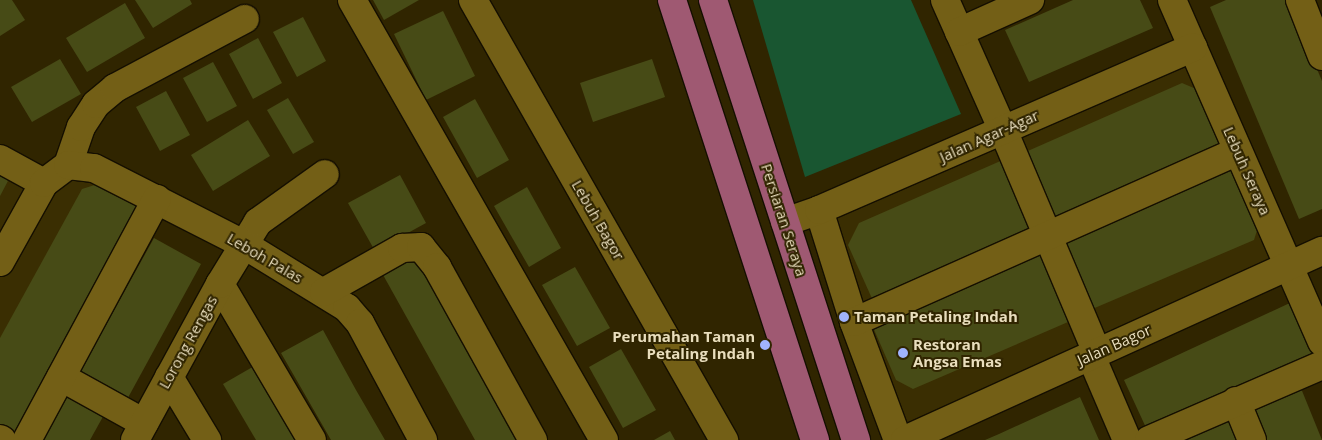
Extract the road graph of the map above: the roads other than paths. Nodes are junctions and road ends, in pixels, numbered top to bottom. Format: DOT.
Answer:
graph roads {
  1 [pos="352,0"];
  2 [pos="472,0"];
  3 [pos="672,0"];
  4 [pos="713,0"];
  5 [pos="945,0"];
  6 [pos="1030,0"];
  7 [pos="1172,0"];
  8 [pos="1300,0"];
  9 [pos="245,19"];
  10 [pos="959,32"];
  11 [pos="1193,47"];
  12 [pos="1322,56"];
  13 [pos="1003,130"];
  14 [pos="1238,151"];
  15 [pos="0,159"];
  16 [pos="68,165"];
  17 [pos="325,174"];
  18 [pos="44,183"];
  19 [pos="157,199"];
  20 [pos="819,210"];
  21 [pos="785,222"];
  22 [pos="1048,236"];
  23 [pos="243,244"];
  24 [pos="1322,251"];
  25 [pos="0,262"];
  26 [pos="1289,266"];
  27 [pos="220,284"];
  28 [pos="324,292"];
  29 [pos="854,322"];
  30 [pos="1322,342"];
  31 [pos="1094,354"];
  32 [pos="1322,365"];
  33 [pos="61,377"];
  34 [pos="169,377"];
  35 [pos="1236,402"];
  36 [pos="139,432"];
  37 [pos="858,438"];
  38 [pos="27,440"];
  39 [pos="206,440"];
  40 [pos="312,440"];
  41 [pos="423,440"];
  42 [pos="533,440"];
  43 [pos="604,440"];
  44 [pos="724,440"];
  45 [pos="815,440"];
  46 [pos="898,440"];
  47 [pos="905,440"];
  48 [pos="1127,440"];
  49 [pos="1149,440"];
  50 [pos="1252,440"];
  1 -- 43 [label="street"];
  2 -- 44 [label="street, Lebuh Bagor"];
  3 -- 45 [label="main road"];
  4 -- 21 [label="main road, Persiaran Seraya"];
  5 -- 10 [label="street"];
  6 -- 10 [label="street"];
  7 -- 11 [label="street, Lebuh Seraya"];
  8 -- 12 [label="street"];
  9 -- 16 [label="street"];
  10 -- 13 [label="street"];
  11 -- 13 [label="street, Jalan Agar-Agar"];
  11 -- 14 [label="street, Lebuh Seraya"];
  13 -- 20 [label="street, Jalan Agar-Agar"];
  13 -- 22 [label="street"];
  14 -- 22 [label="street"];
  14 -- 26 [label="street, Lebuh Seraya"];
  15 -- 18 [label="street"];
  16 -- 18 [label="street"];
  16 -- 19 [label="street, Leboh Palas"];
  17 -- 23 [label="street, Lorong Rengas"];
  18 -- 25 [label="street"];
  19 -- 23 [label="street, Leboh Palas"];
  19 -- 33 [label="street"];
  20 -- 21 [label="street, Jalan Agar-Agar"];
  20 -- 29 [label="street"];
  21 -- 37 [label="main road, Persiaran Seraya"];
  22 -- 29 [label="street"];
  22 -- 31 [label="street"];
  23 -- 27 [label="street, Lorong Rengas"];
  23 -- 28 [label="street, Leboh Palas"];
  24 -- 26 [label="street, Jalan Bagor"];
  26 -- 30 [label="street, Lebuh Seraya"];
  26 -- 31 [label="street, Jalan Bagor"];
  27 -- 34 [label="street, Lorong Rengas"];
  27 -- 40 [label="street"];
  28 -- 41 [label="street, Leboh Palas"];
  28 -- 42 [label="street"];
  29 -- 46 [label="street"];
  31 -- 47 [label="street, Jalan Bagor"];
  31 -- 48 [label="street"];
  32 -- 35 [label="street"];
  33 -- 36 [label="street"];
  33 -- 38 [label="street"];
  34 -- 36 [label="street, Lorong Rengas"];
  34 -- 39 [label="street"];
  35 -- 49 [label="street"];
  35 -- 50 [label="street"];
}
